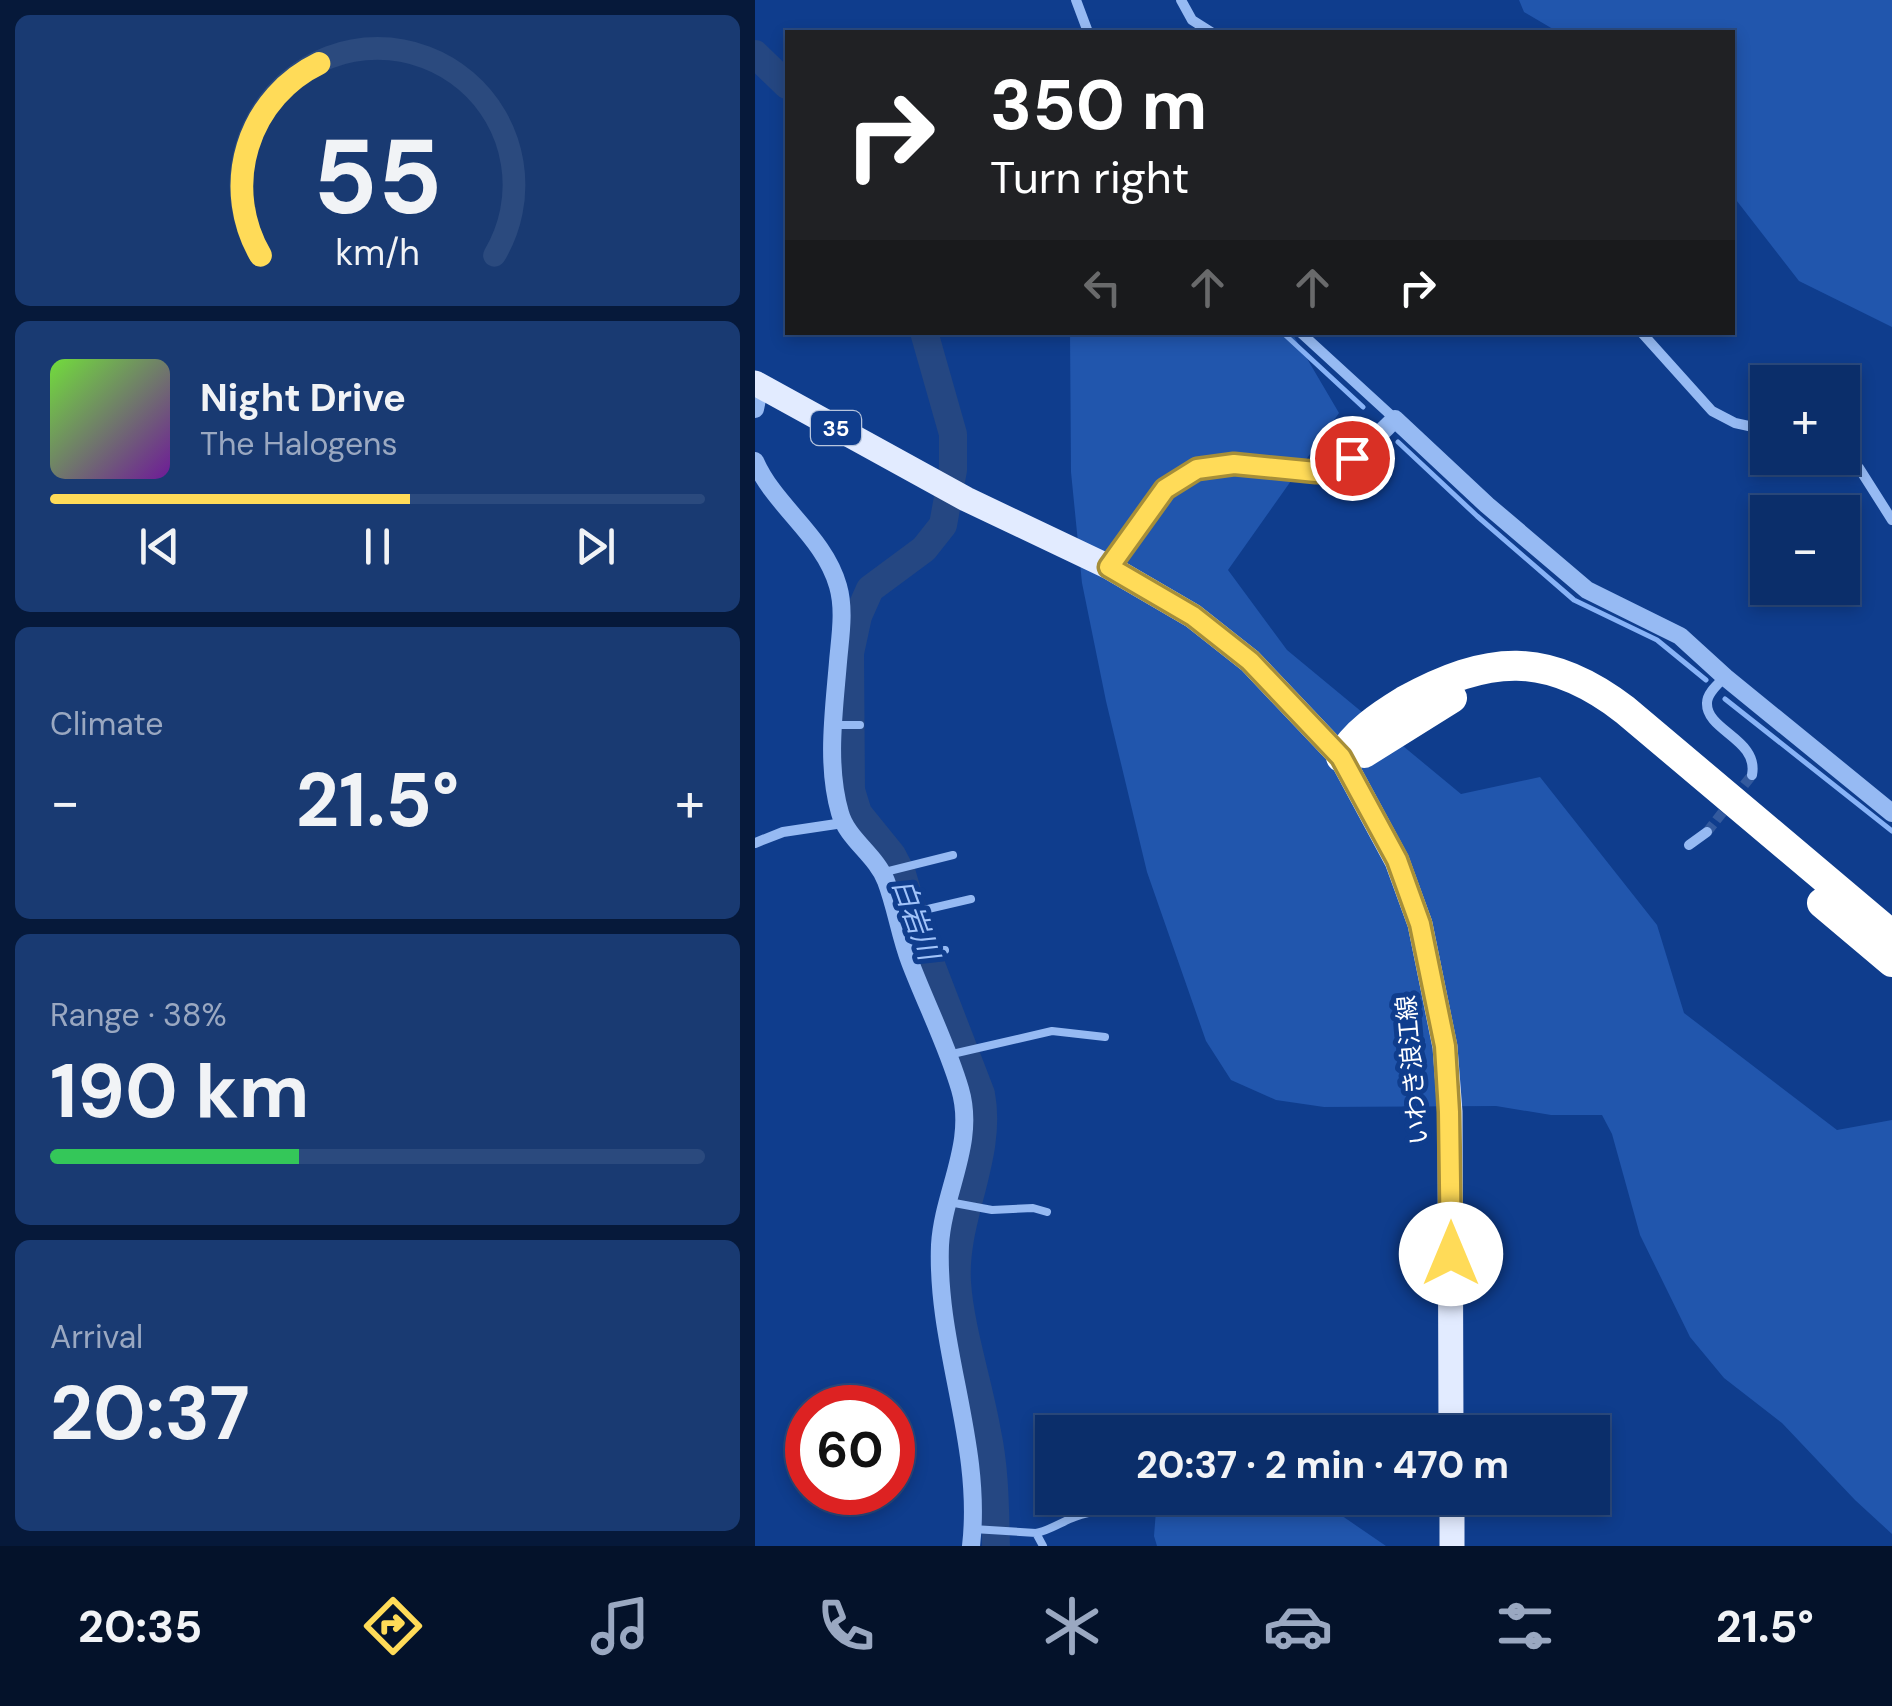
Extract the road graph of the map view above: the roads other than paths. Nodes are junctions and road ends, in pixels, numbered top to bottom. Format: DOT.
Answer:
graph roads {
  1 [pos="1076,0"];
  2 [pos="1181,0"];
  3 [pos="1087,30"];
  4 [pos="1208,30"];
  5 [pos="1303,335"];
  6 [pos="1644,335"];
  7 [pos="755,358"];
  8 [pos="757,392"];
  9 [pos="1395,419"];
  10 [pos="1750,427"];
  11 [pos="755,461"];
  12 [pos="1860,470"];
  13 [pos="1892,520"];
  14 [pos="1109,567"];
  15 [pos="1725,677"];
  16 [pos="837,725"];
  17 [pos="860,726"];
  18 [pos="1341,757"];
  19 [pos="1752,775"];
  20 [pos="1892,812"];
  21 [pos="843,823"];
  22 [pos="1707,832"];
  23 [pos="755,843"];
  24 [pos="1689,845"];
  25 [pos="953,855"];
  26 [pos="885,872"];
  27 [pos="971,898"];
  28 [pos="900,915"];
  29 [pos="1892,935"];
  30 [pos="945,950"];
  31 [pos="913,958"];
  32 [pos="1892,962"];
  33 [pos="1105,1038"];
  34 [pos="951,1054"];
  35 [pos="952,1203"];
  36 [pos="1047,1212"];
  37 [pos="1451,1415"];
  38 [pos="1084,1515"];
  39 [pos="1452,1515"];
  40 [pos="1036,1532"];
  41 [pos="977,1535"];
  42 [pos="1043,1546"];
  43 [pos="1452,1546"];
  1 -- 3 [label="street"];
  2 -- 4 [label="street"];
  5 -- 9 [label="street"];
  6 -- 10 [label="street"];
  7 -- 8 [label="main road, いわき浪江線 / 35"];
  8 -- 14 [label="main road, いわき浪江線 / 35"];
  9 -- 14 [label="street"];
  9 -- 15 [label="street"];
  11 -- 16 [label="street"];
  12 -- 13 [label="street"];
  14 -- 18 [label="main road, いわき浪江線 / 35"];
  15 -- 19 [label="street"];
  15 -- 20 [label="street"];
  16 -- 17 [label="lane"];
  16 -- 21 [label="street"];
  18 -- 29 [label="highway"];
  18 -- 32 [label="highway"];
  18 -- 37 [label="main road, いわき浪江線 / 35"];
  21 -- 23 [label="street"];
  21 -- 26 [label="street"];
  22 -- 24 [label="street"];
  25 -- 26 [label="lane"];
  26 -- 28 [label="street"];
  27 -- 28 [label="lane"];
  28 -- 31 [label="street"];
  30 -- 31 [label="lane"];
  31 -- 34 [label="street"];
  33 -- 34 [label="lane"];
  34 -- 35 [label="street"];
  35 -- 36 [label="lane"];
  35 -- 41 [label="street"];
  38 -- 40 [label="lane"];
  39 -- 43 [label="main road"];
  40 -- 41 [label="lane"];
  40 -- 42 [label="lane"];
}
